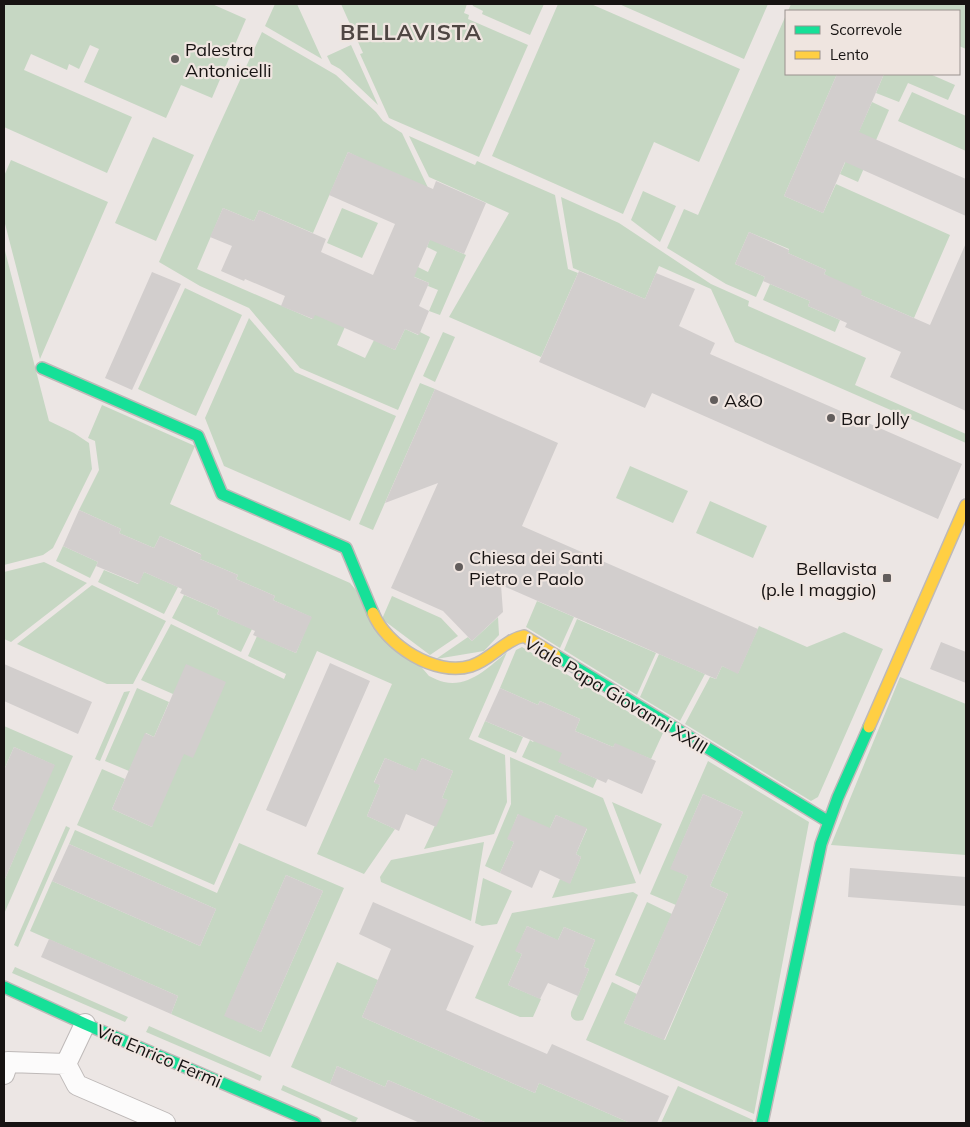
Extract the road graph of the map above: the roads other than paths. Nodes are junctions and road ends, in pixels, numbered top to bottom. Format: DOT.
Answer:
graph roads {
  1 [pos="42,368"];
  2 [pos="966,504"];
  3 [pos="829,822"];
  4 [pos="4,987"];
  5 [pos="85,1024"];
  6 [pos="66,1064"];
  7 [pos="4,1074"];
  8 [pos="165,1123"];
  9 [pos="315,1123"];
  10 [pos="762,1123"];
  1 -- 3 [label="street, Viale Papa Giovanni XXIII"];
  2 -- 3 [label="street"];
  3 -- 10 [label="street"];
  4 -- 5 [label="street, Via Enrico Fermi"];
  5 -- 6 [label="street"];
  5 -- 9 [label="street, Via Enrico Fermi"];
  6 -- 7 [label="street"];
  6 -- 8 [label="street"];
}
